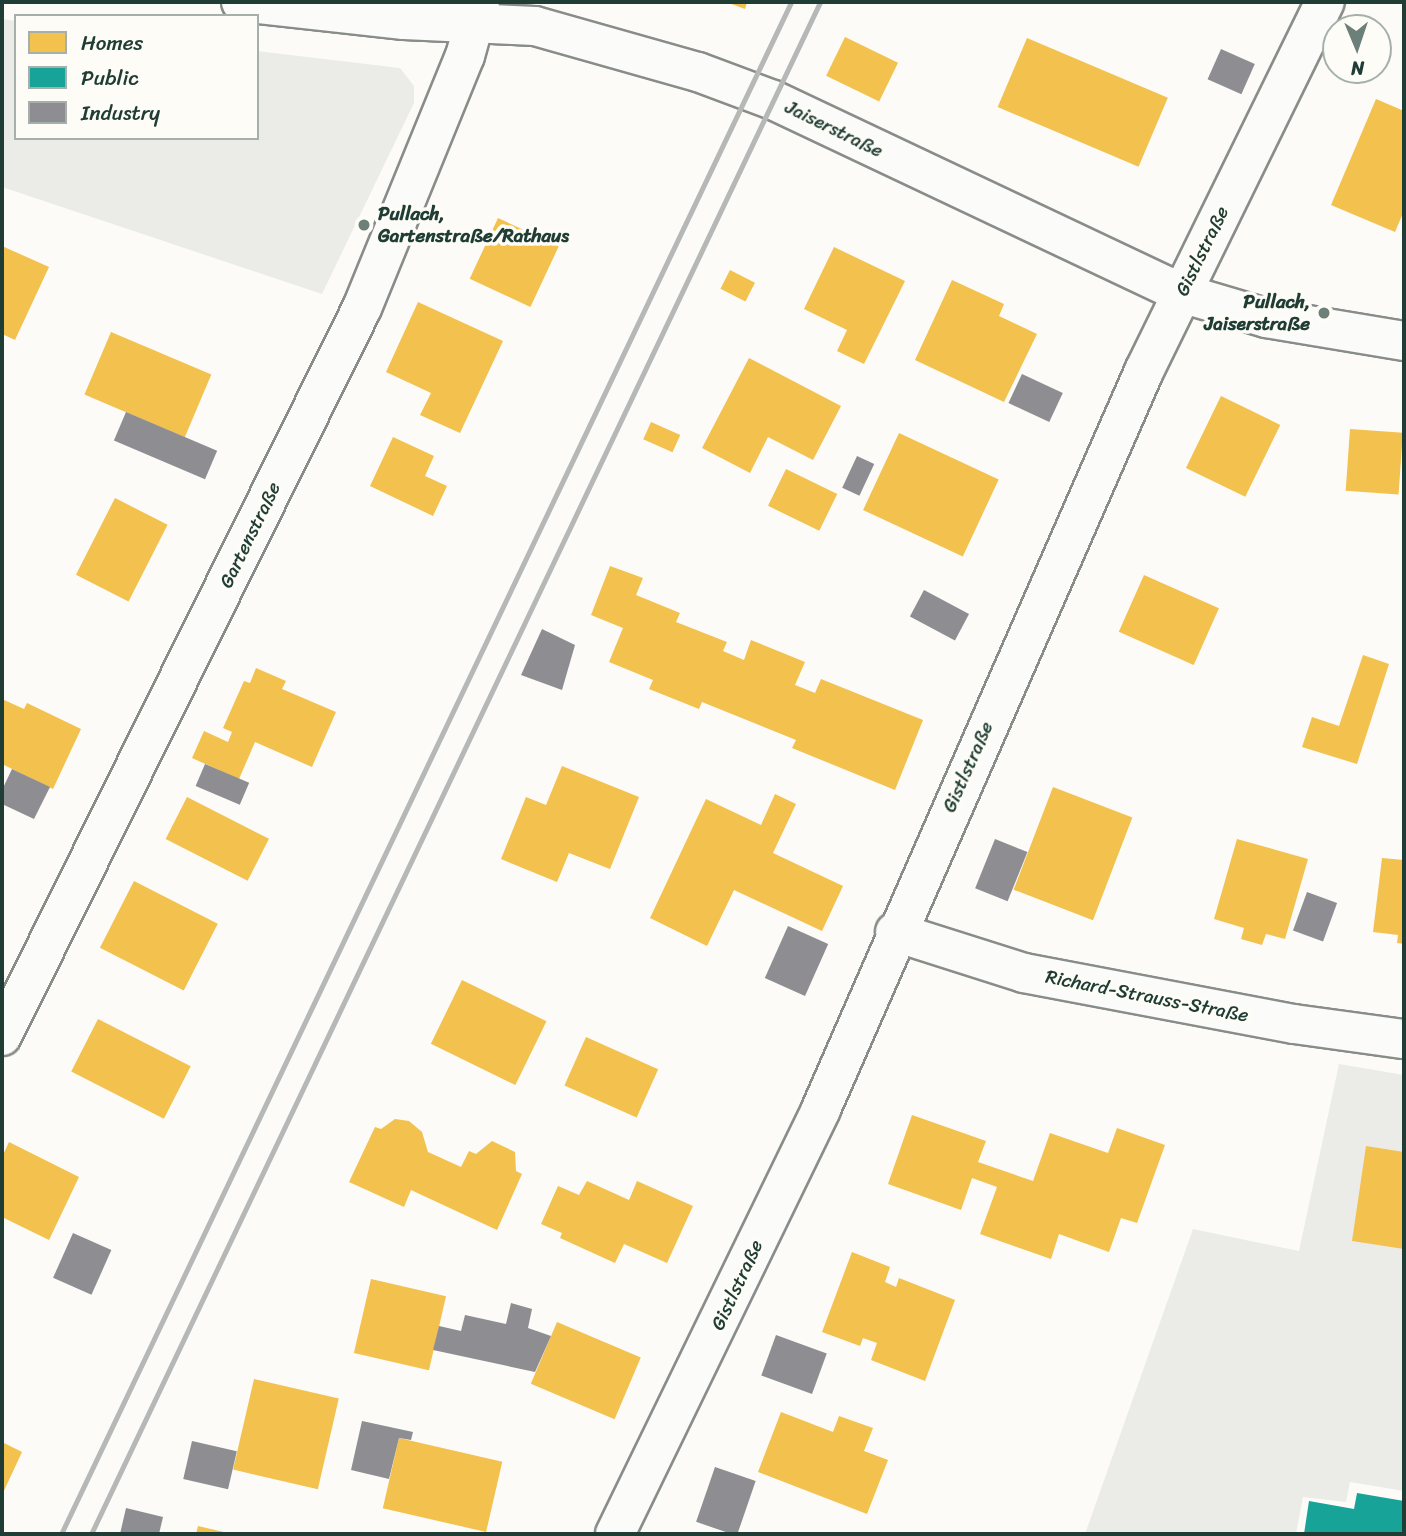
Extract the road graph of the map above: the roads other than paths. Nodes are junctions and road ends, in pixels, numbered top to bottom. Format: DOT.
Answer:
graph roads {
  1 [pos="241,2"];
  2 [pos="1325,2"];
  3 [pos="477,13"];
  4 [pos="1181,293"];
  5 [pos="1404,341"];
  6 [pos="895,932"];
  7 [pos="2,1036"];
  8 [pos="1404,1039"];
  9 [pos="615,1534"];
  1 -- 3 [label="street, Jaiserstraße"];
  2 -- 4 [label="street, Gistlstraße"];
  3 -- 4 [label="street, Jaiserstraße"];
  3 -- 7 [label="street, Gartenstraße"];
  4 -- 5 [label="street, Jaiserstraße"];
  4 -- 6 [label="street, Gistlstraße"];
  6 -- 8 [label="street, Richard-Strauss-Straße"];
  6 -- 9 [label="street, Gistlstraße"];
}
